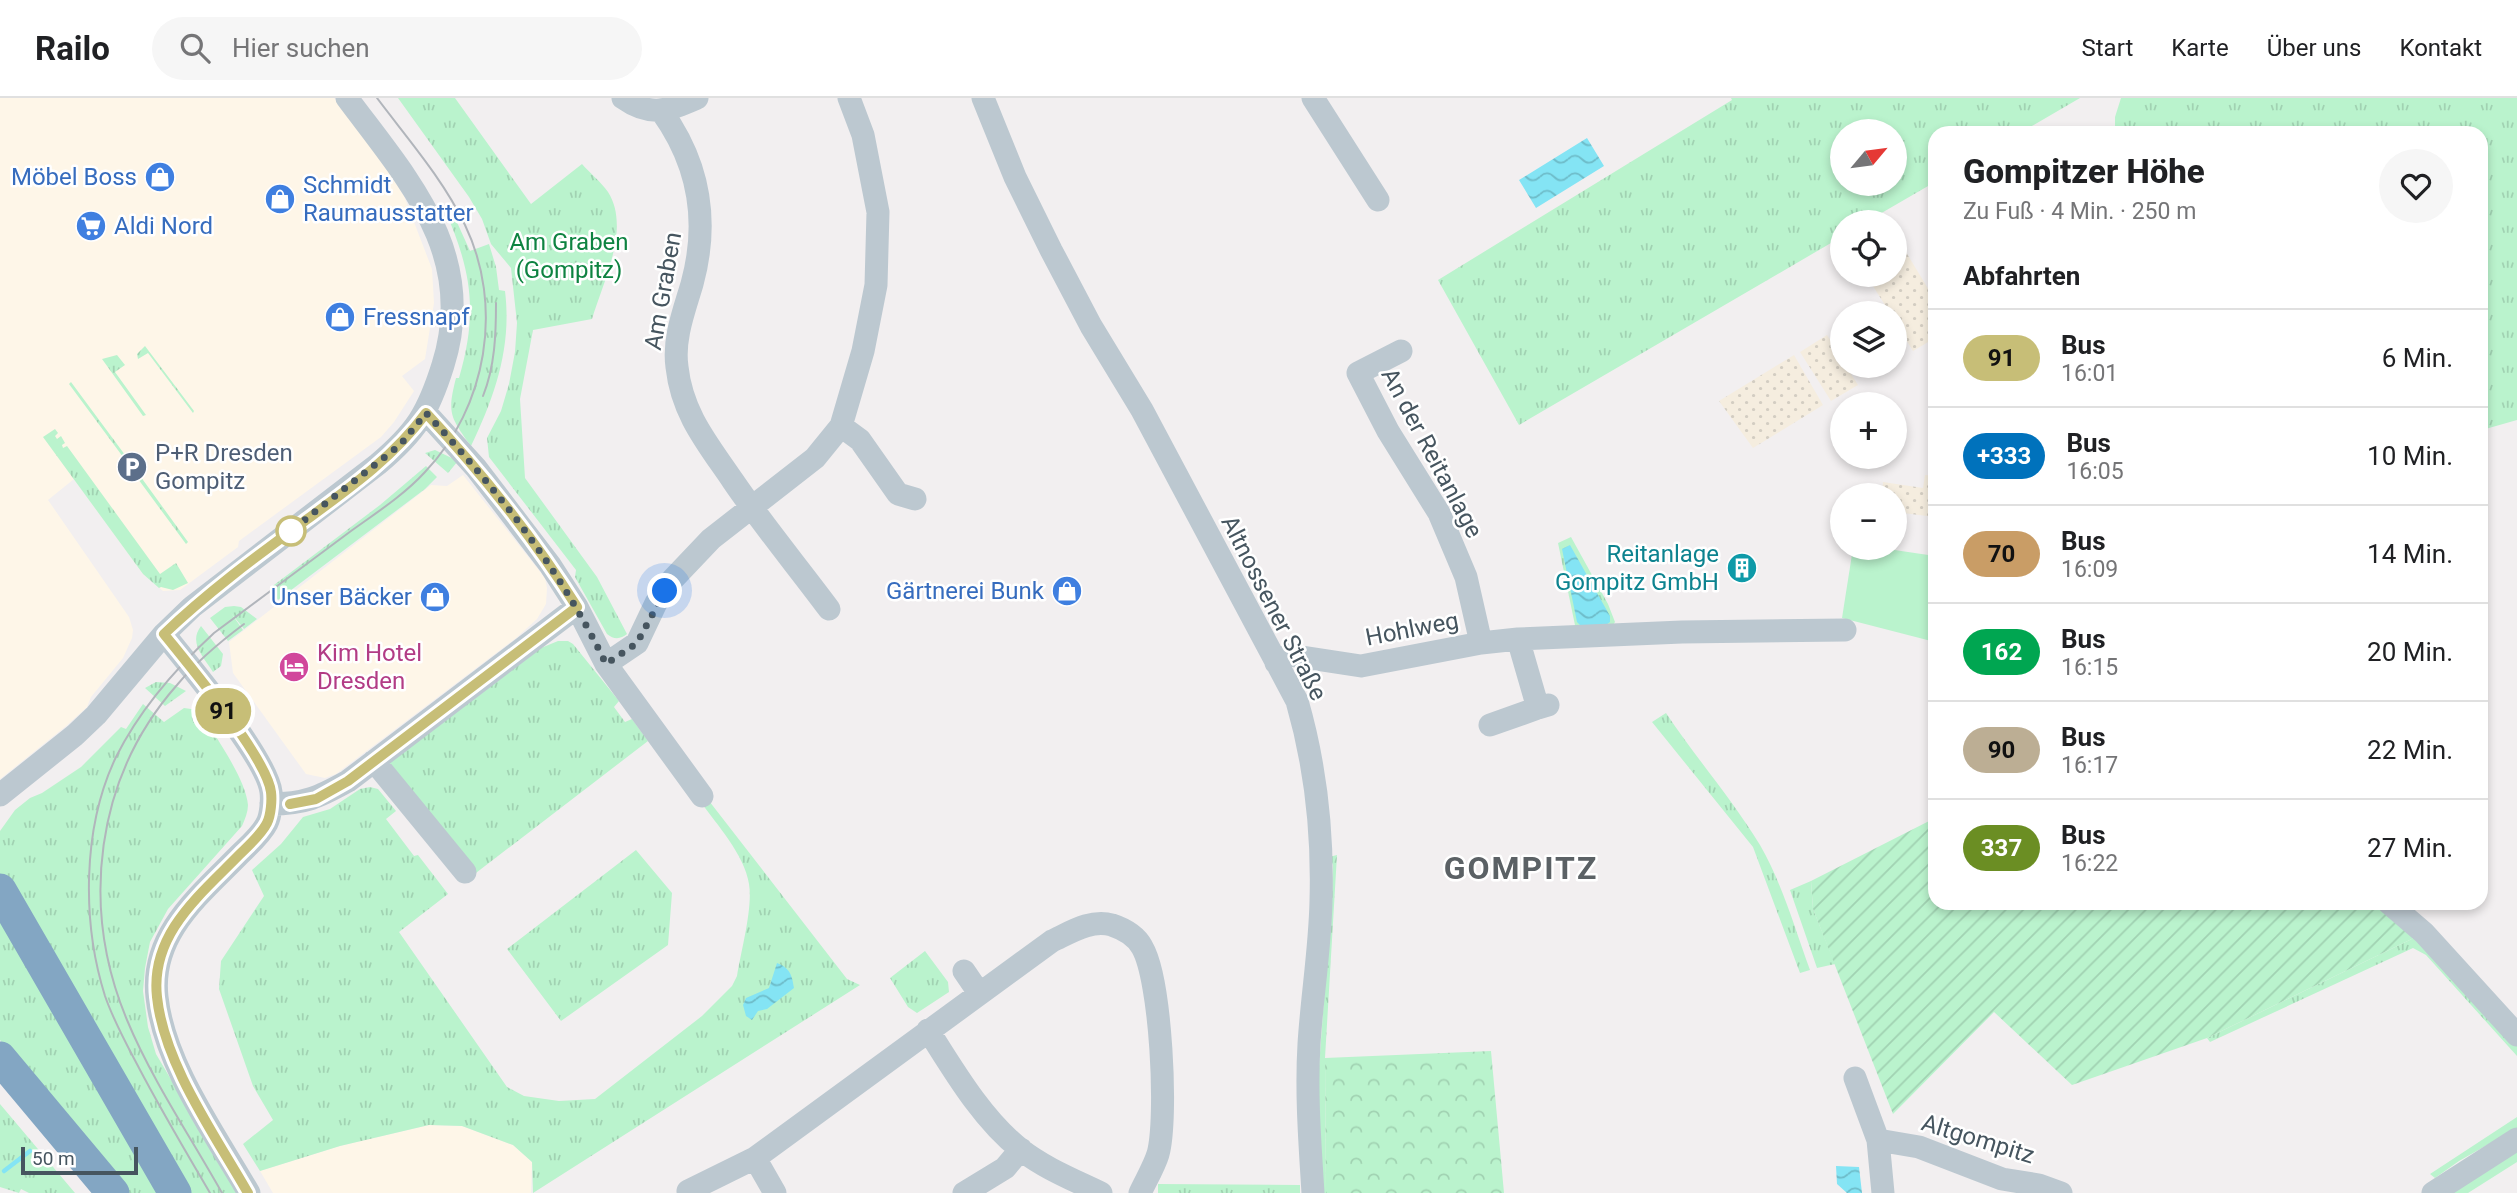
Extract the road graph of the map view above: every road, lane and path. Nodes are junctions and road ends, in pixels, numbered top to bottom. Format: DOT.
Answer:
graph roads {
  1 [pos="347,98"];
  2 [pos="623,98"];
  3 [pos="697,98"];
  4 [pos="849,98"];
  5 [pos="1313,98"];
  6 [pos="990,101"];
  7 [pos="662,112"];
  8 [pos="1378,200"];
  9 [pos="1401,351"];
  10 [pos="426,413"];
  11 [pos="841,426"];
  12 [pos="915,499"];
  13 [pos="751,507"];
  14 [pos="577,607"];
  15 [pos="829,609"];
  16 [pos="1845,630"];
  17 [pos="164,634"];
  18 [pos="1518,639"];
  19 [pos="1480,643"];
  20 [pos="1276,663"];
  21 [pos="606,664"];
  22 [pos="1490,725"];
  23 [pos="374,761"];
  24 [pos="0,795"];
  25 [pos="702,796"];
  26 [pos="271,803"];
  27 [pos="465,872"];
  28 [pos="0,890"];
  29 [pos="2397,910"];
  30 [pos="964,971"];
  31 [pos="979,993"];
  32 [pos="928,1030"];
  33 [pos="2517,1035"];
  34 [pos="0,1058"];
  35 [pos="1855,1079"];
  36 [pos="0,1090"];
  37 [pos="2517,1139"];
  38 [pos="1878,1140"];
  39 [pos="1020,1149"];
  40 [pos="755,1158"];
  41 [pos="688,1192"];
  42 [pos="85,1193"];
  43 [pos="113,1193"];
  44 [pos="175,1193"];
  45 [pos="248,1193"];
  46 [pos="775,1193"];
  47 [pos="964,1193"];
  48 [pos="1101,1193"];
  49 [pos="1140,1193"];
  50 [pos="1313,1193"];
  51 [pos="1883,1193"];
  52 [pos="2061,1193"];
  53 [pos="2433,1193"];
  1 -- 10 [label="street"];
  2 -- 7 [label="street"];
  3 -- 7 [label="street"];
  4 -- 11 [label="street"];
  5 -- 8 [label="street"];
  6 -- 20 [label="street, Altnossener Straße"];
  7 -- 13 [label="street, Am Graben"];
  9 -- 19 [label="street, An der Reitanlage"];
  10 -- 14 [label="street"];
  10 -- 17 [label="street"];
  11 -- 12 [label="street"];
  11 -- 13 [label="street"];
  13 -- 15 [label="street, Am Graben"];
  13 -- 21 [label="street"];
  14 -- 21 [label="street"];
  14 -- 23 [label="street"];
  16 -- 18 [label="street, Hohlweg"];
  17 -- 24 [label="street"];
  17 -- 26 [label="street"];
  18 -- 19 [label="street, Hohlweg"];
  18 -- 22 [label="street"];
  19 -- 20 [label="street, Hohlweg"];
  20 -- 50 [label="street, Altnossener Straße"];
  21 -- 25 [label="street"];
  23 -- 26 [label="street"];
  23 -- 27 [label="street"];
  26 -- 45 [label="street"];
  28 -- 44 [label="highway"];
  29 -- 33 [label="street"];
  30 -- 31 [label="street"];
  31 -- 32 [label="street"];
  31 -- 49 [label="street"];
  32 -- 39 [label="street"];
  32 -- 40 [label="street"];
  34 -- 43 [label="highway"];
  35 -- 38 [label="street"];
  36 -- 42 [label="highway"];
  37 -- 53 [label="street"];
  38 -- 51 [label="street"];
  38 -- 52 [label="street, Altgompitz"];
  39 -- 47 [label="street"];
  39 -- 48 [label="street"];
  40 -- 41 [label="street"];
  40 -- 46 [label="street"];
}
